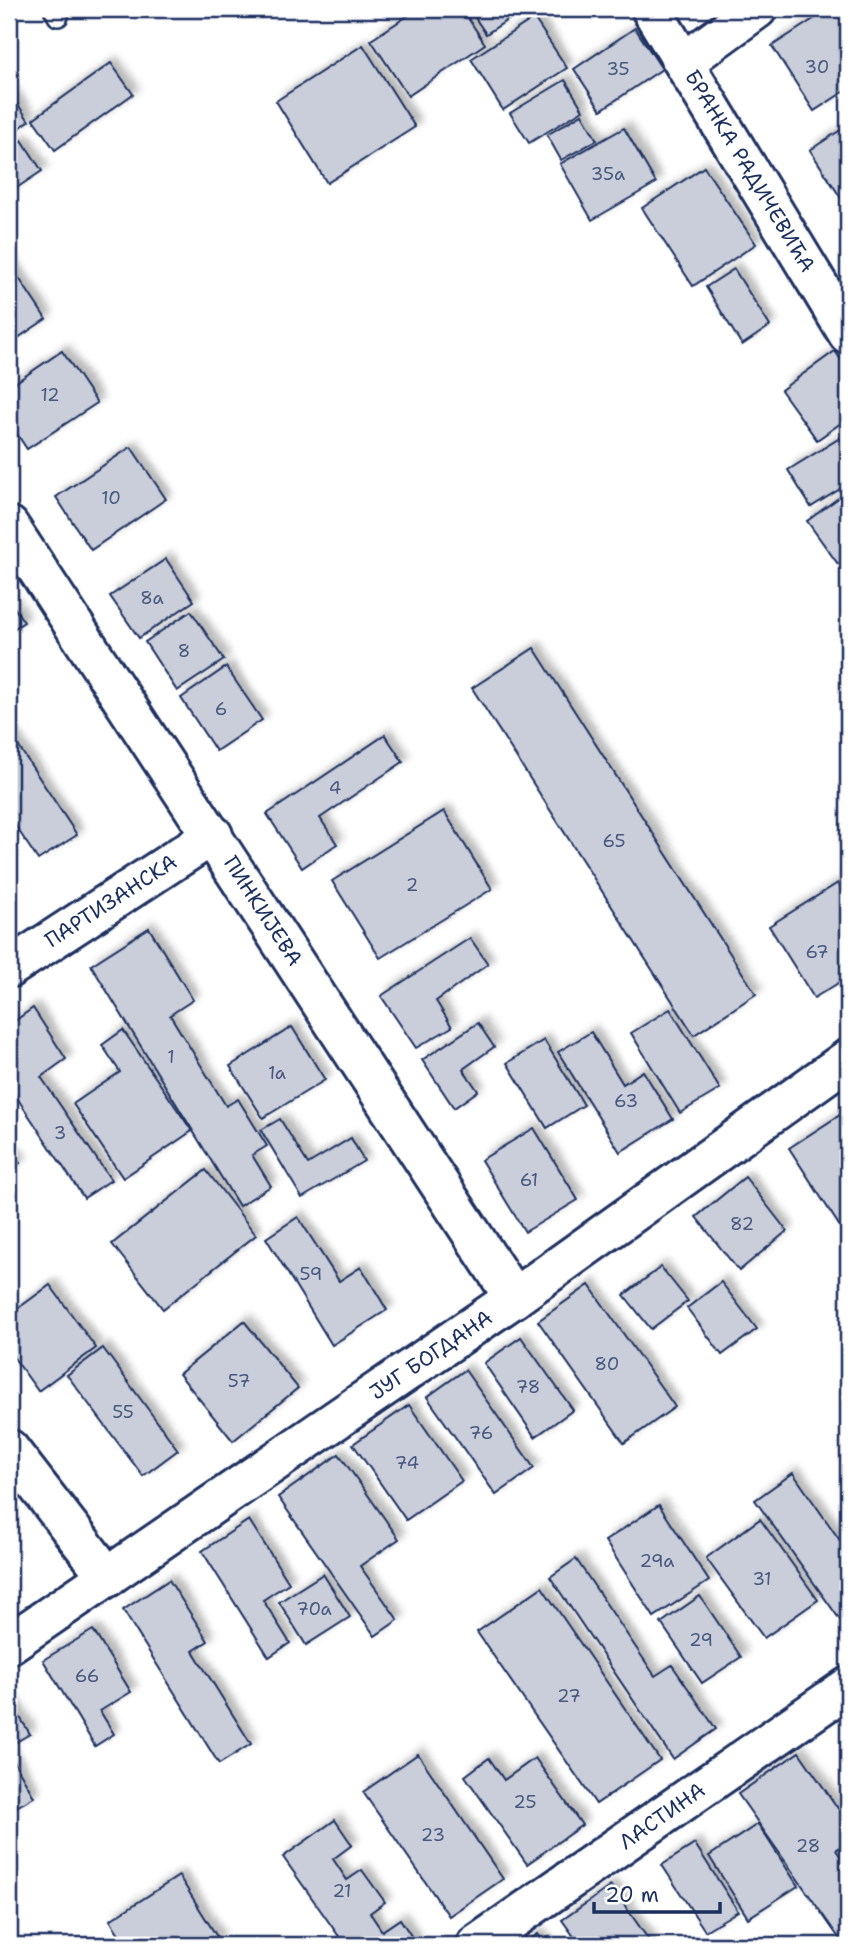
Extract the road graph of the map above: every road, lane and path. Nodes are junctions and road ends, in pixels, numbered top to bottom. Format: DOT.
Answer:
graph roads {
  1 [pos="651,9"];
  2 [pos="757,9"];
  3 [pos="684,62"];
  4 [pos="848,334"];
  5 [pos="9,526"];
  6 [pos="213,835"];
  7 [pos="9,968"];
  8 [pos="848,1059"];
  9 [pos="514,1298"];
  10 [pos="9,1449"];
  11 [pos="108,1577"];
  12 [pos="9,1644"];
  13 [pos="848,1687"];
  14 [pos="475,1945"];
  1 -- 3 [label="street, БРАНКА РАДИЧЕВИЋА"];
  2 -- 3 [label="street"];
  3 -- 4 [label="street, БРАНКА РАДИЧЕВИЋА"];
  5 -- 6 [label="street, ПИНКИЈЕВА"];
  6 -- 7 [label="street, ПАРТИЗАНСКА"];
  6 -- 9 [label="street, ПИНКИЈЕВА"];
  8 -- 9 [label="street, ЈУГ БОГДАНА"];
  9 -- 11 [label="street, ЈУГ БОГДАНА"];
  10 -- 11 [label="street"];
  11 -- 12 [label="street, ЈУГ БОГДАНА"];
  13 -- 14 [label="street, ЛАСТИНА"];
}
